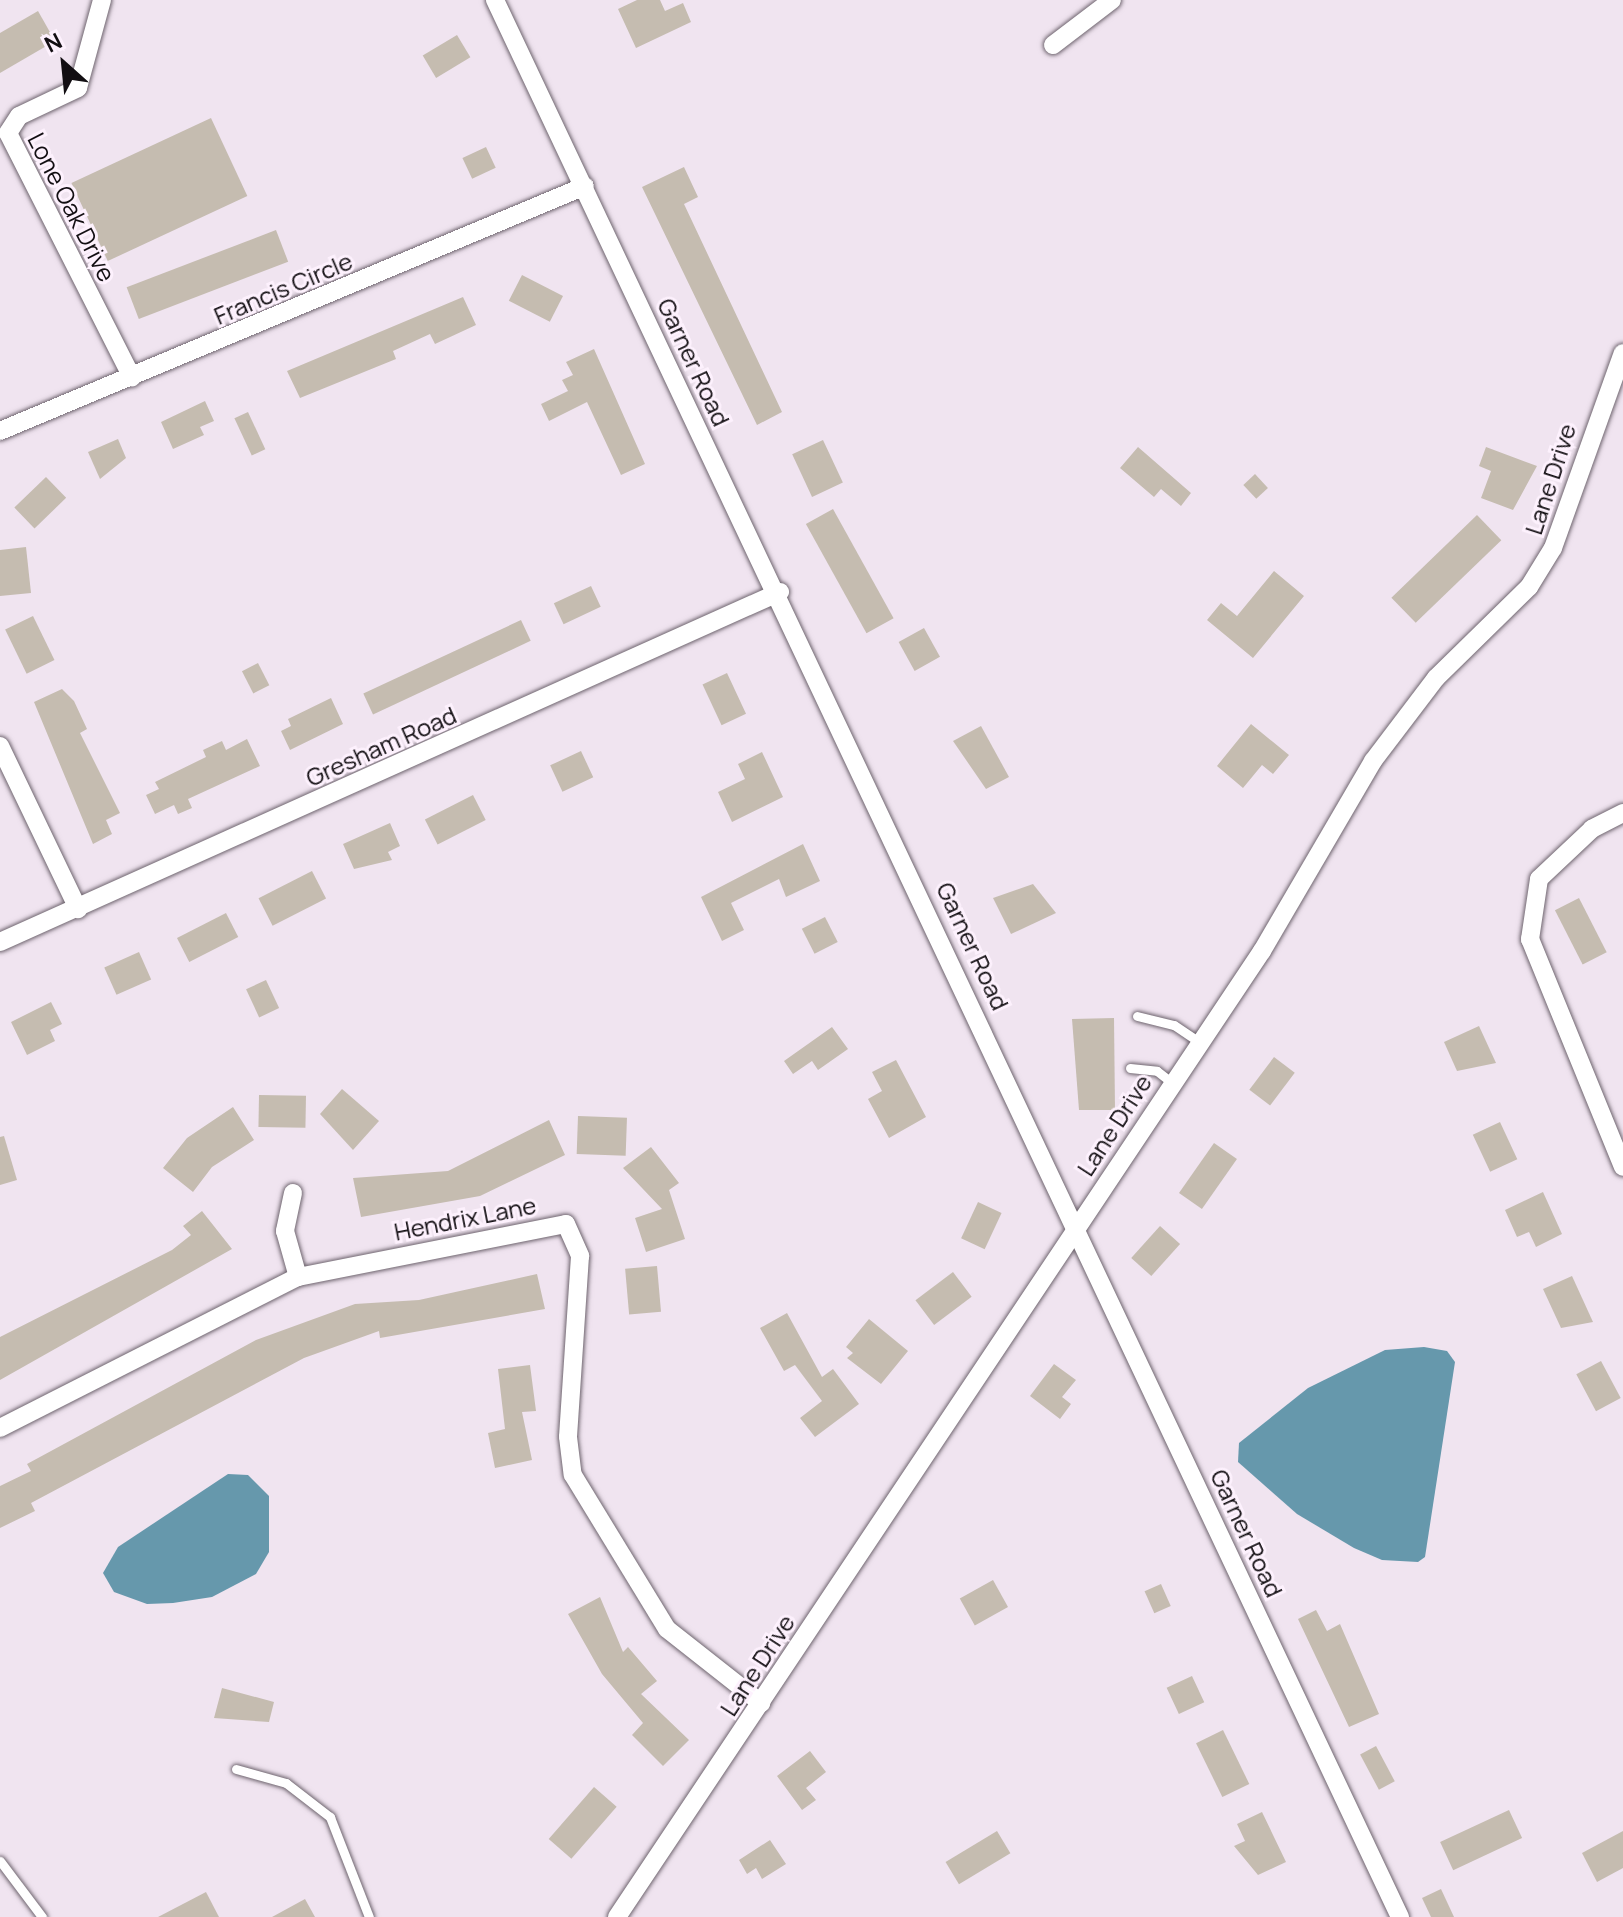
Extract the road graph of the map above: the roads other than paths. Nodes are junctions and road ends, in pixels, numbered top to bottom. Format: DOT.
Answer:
graph roads {
  1 [pos="102,0"];
  2 [pos="495,0"];
  3 [pos="1112,0"];
  4 [pos="1053,45"];
  5 [pos="585,186"];
  6 [pos="1623,353"];
  7 [pos="132,377"];
  8 [pos="0,431"];
  9 [pos="780,592"];
  10 [pos="0,746"];
  11 [pos="1623,813"];
  12 [pos="78,909"];
  13 [pos="0,942"];
  14 [pos="1137,1016"];
  15 [pos="1199,1042"];
  16 [pos="1130,1068"];
  17 [pos="1171,1082"];
  18 [pos="1623,1167"];
  19 [pos="293,1193"];
  20 [pos="1078,1228"];
  21 [pos="298,1277"];
  22 [pos="0,1428"];
  23 [pos="761,1703"];
  24 [pos="236,1769"];
  25 [pos="0,1861"];
  26 [pos="42,1917"];
  27 [pos="369,1917"];
  28 [pos="617,1917"];
  29 [pos="1400,1917"];
  1 -- 7 [label="street, Lone Oak Drive"];
  2 -- 5 [label="street, Garner Road"];
  3 -- 4 [label="street"];
  5 -- 7 [label="street, Francis Circle"];
  5 -- 9 [label="street, Garner Road"];
  6 -- 15 [label="street, Lane Drive"];
  7 -- 8 [label="street, Francis Circle"];
  9 -- 12 [label="street, Gresham Road"];
  9 -- 20 [label="street, Garner Road"];
  10 -- 12 [label="street"];
  11 -- 18 [label="street"];
  12 -- 13 [label="street, Gresham Road"];
  14 -- 15 [label="lane"];
  15 -- 17 [label="street, Lane Drive"];
  16 -- 17 [label="lane"];
  17 -- 20 [label="street, Lane Drive"];
  19 -- 21 [label="street"];
  20 -- 23 [label="street, Lane Drive"];
  20 -- 29 [label="street, Garner Road"];
  21 -- 22 [label="street, Hendrix Lane"];
  21 -- 23 [label="street, Hendrix Lane"];
  23 -- 28 [label="street, Lane Drive"];
  24 -- 27 [label="lane"];
  25 -- 26 [label="lane"];
}
